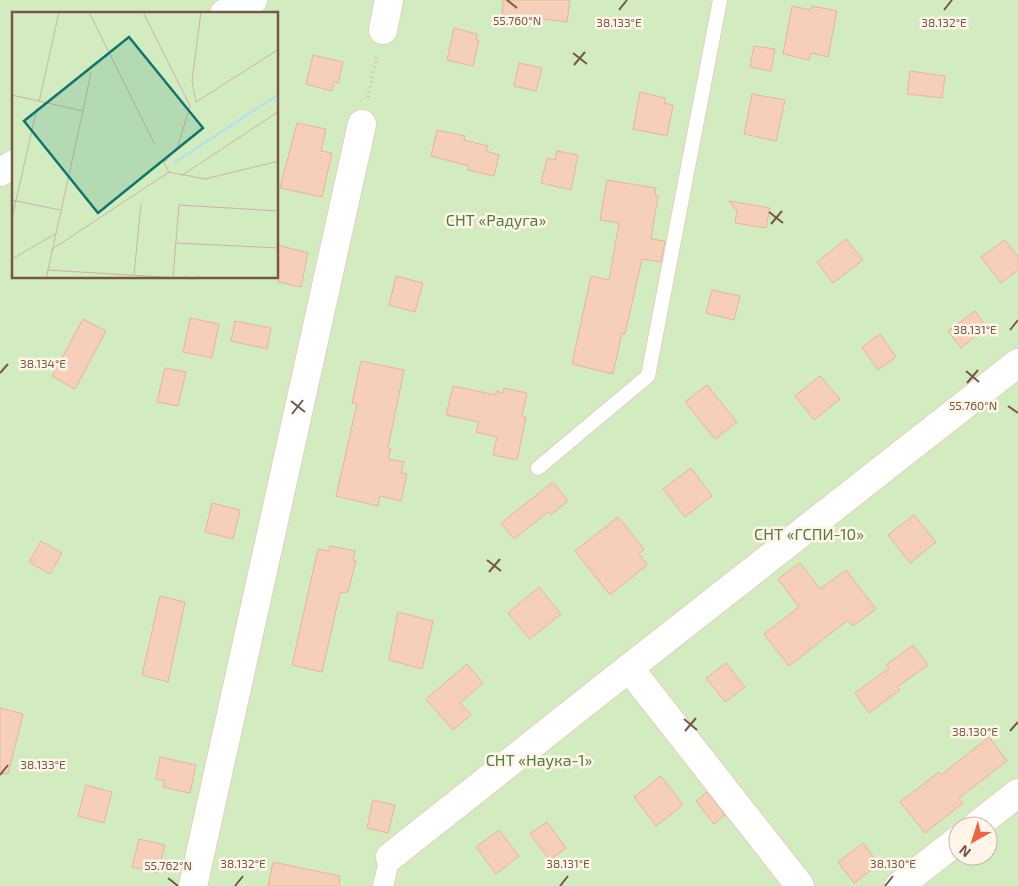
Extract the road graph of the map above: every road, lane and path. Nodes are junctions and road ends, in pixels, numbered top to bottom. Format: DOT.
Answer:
graph roads {
  1 [pos="253,0"];
  2 [pos="389,0"];
  3 [pos="720,0"];
  4 [pos="226,12"];
  5 [pos="383,30"];
  6 [pos="362,124"];
  7 [pos="12,165"];
  8 [pos="0,172"];
  9 [pos="1018,363"];
  10 [pos="538,468"];
  11 [pos="629,668"];
  12 [pos="1018,793"];
  13 [pos="989,816"];
  14 [pos="948,848"];
  15 [pos="390,857"];
  16 [pos="193,886"];
  17 [pos="383,886"];
  18 [pos="800,886"];
  19 [pos="899,886"];
  1 -- 4 [label="street"];
  2 -- 5 [label="street"];
  3 -- 10 [label="lane"];
  5 -- 6 [label="path"];
  6 -- 16 [label="street"];
  7 -- 8 [label="street"];
  9 -- 11 [label="street"];
  11 -- 15 [label="street"];
  11 -- 18 [label="street"];
  12 -- 13 [label="street"];
  14 -- 19 [label="street"];
  15 -- 17 [label="street"];
}
